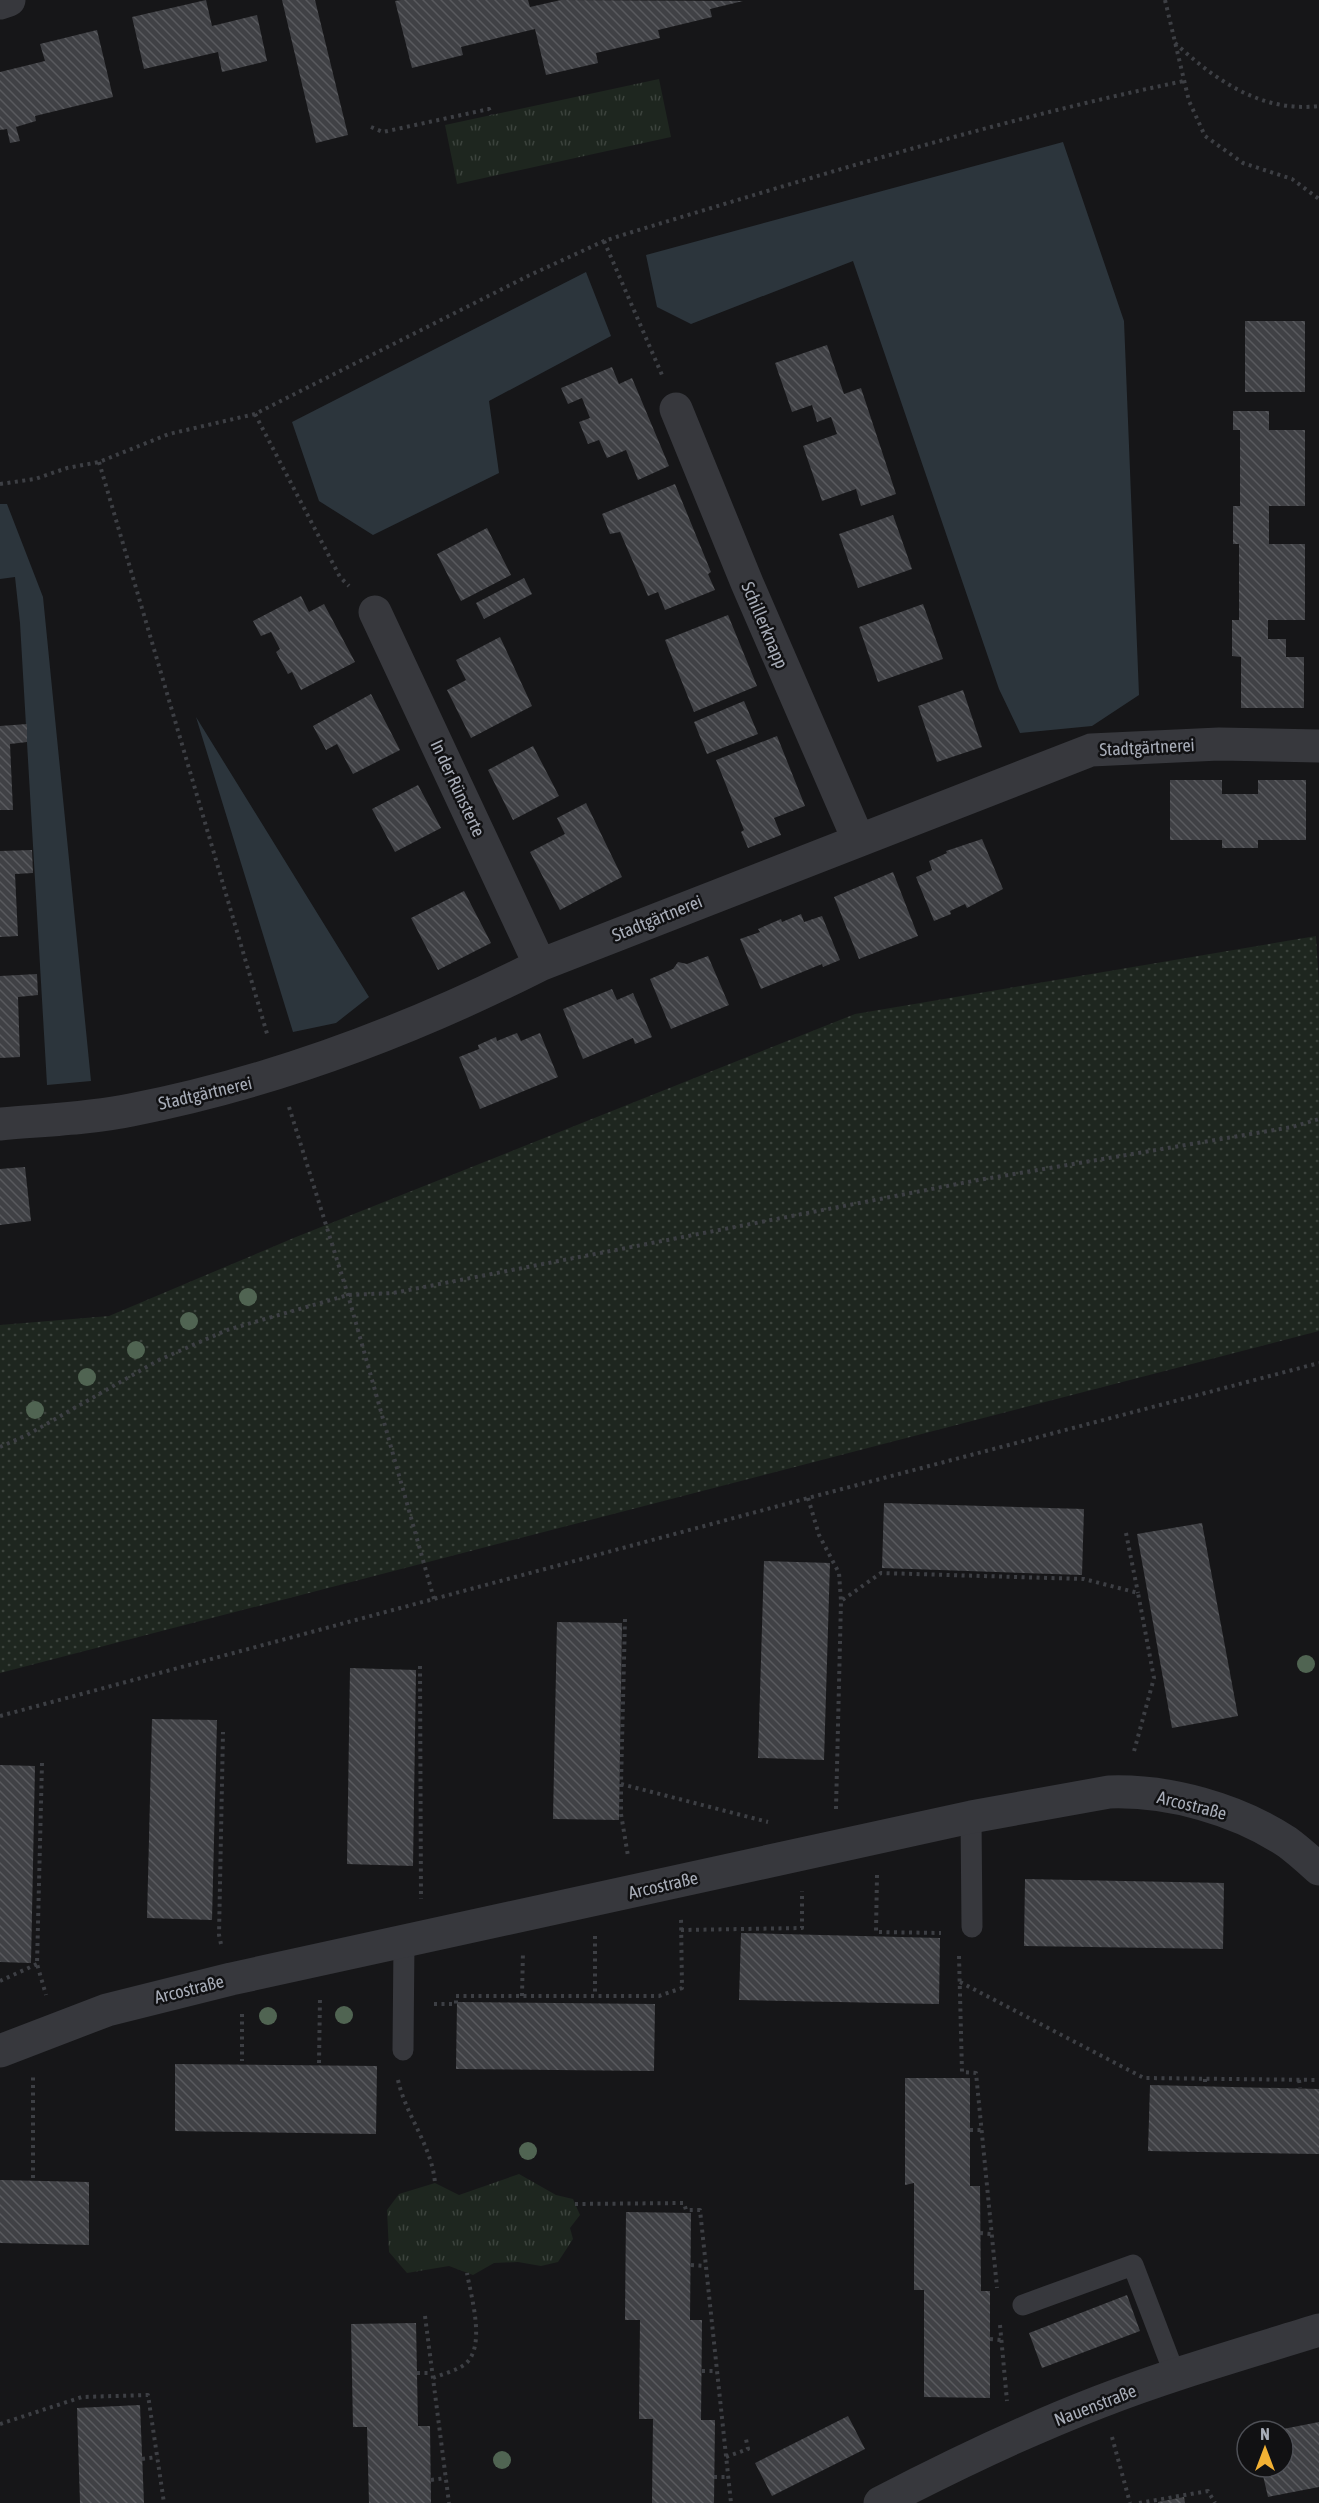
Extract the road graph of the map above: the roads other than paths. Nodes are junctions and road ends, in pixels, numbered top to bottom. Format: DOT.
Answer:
graph roads {
  1 [pos="9,0"];
  2 [pos="0,3"];
  3 [pos="676,409"];
  4 [pos="375,612"];
  5 [pos="1319,746"];
  6 [pos="858,839"];
  7 [pos="540,965"];
  8 [pos="0,1124"];
  9 [pos="971,1817"];
  10 [pos="1319,1869"];
  11 [pos="968,1930"];
  12 [pos="404,1941"];
  13 [pos="0,2050"];
  14 [pos="403,2050"];
  15 [pos="1023,2306"];
  16 [pos="1319,2330"];
  17 [pos="1175,2375"];
  18 [pos="880,2503"];
  1 -- 2 [label="street"];
  3 -- 6 [label="street, Schillerknapp"];
  4 -- 7 [label="street, In der Rünsterte"];
  5 -- 6 [label="street, Stadtgärtnerei"];
  6 -- 7 [label="street, Stadtgärtnerei"];
  7 -- 8 [label="street, Stadtgärtnerei"];
  9 -- 10 [label="street, Arcostraße"];
  9 -- 11 [label="lane"];
  9 -- 12 [label="street, Arcostraße"];
  12 -- 13 [label="street, Arcostraße"];
  12 -- 14 [label="lane"];
  15 -- 17 [label="lane"];
  16 -- 17 [label="street, Nauenstraße"];
  17 -- 18 [label="street, Nauenstraße"];
}
